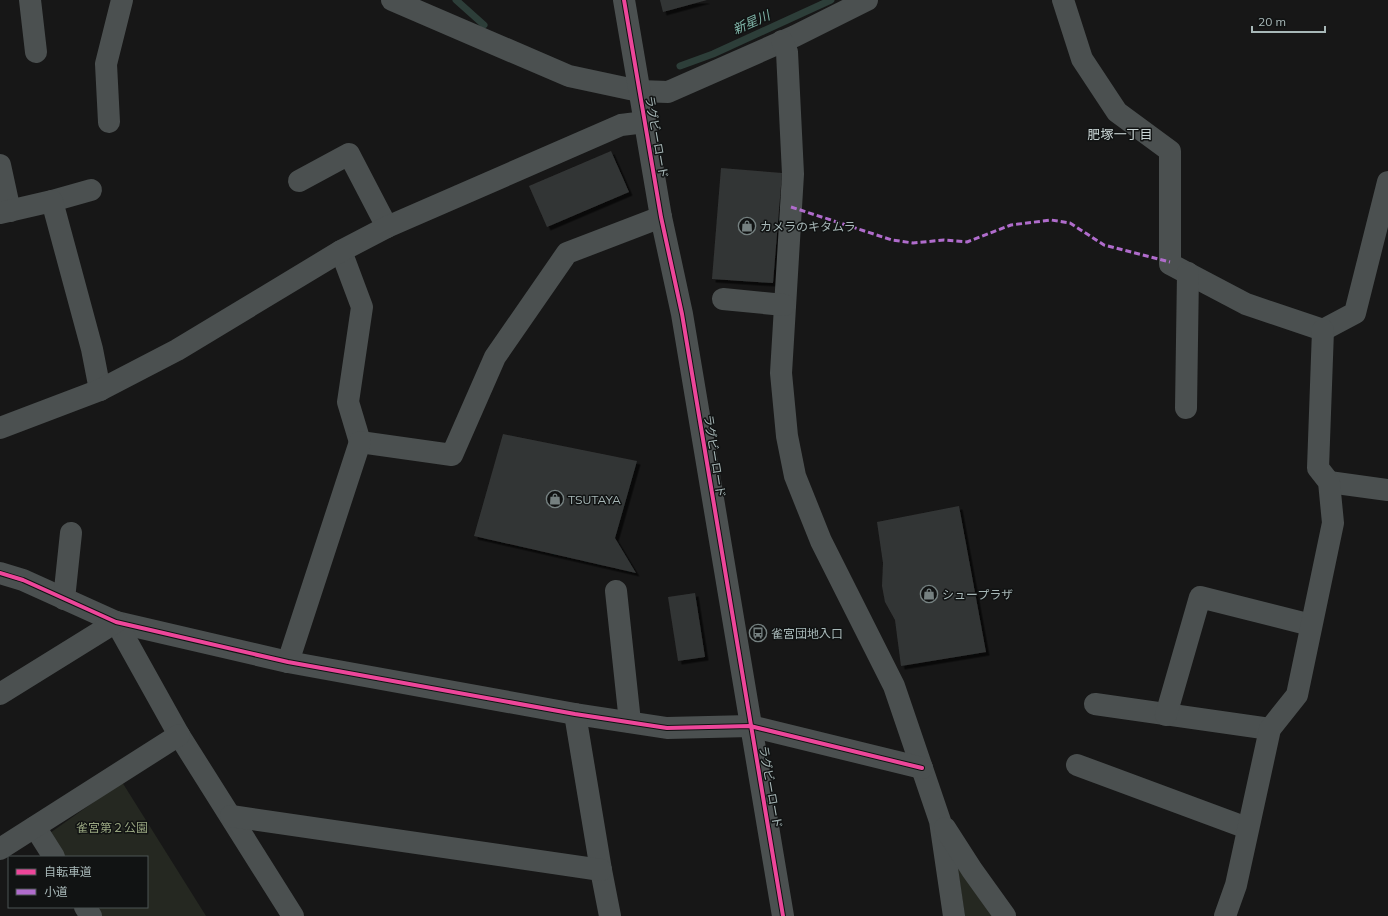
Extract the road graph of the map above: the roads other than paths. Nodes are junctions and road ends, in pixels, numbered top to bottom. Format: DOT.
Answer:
graph roads {
  1 [pos="30,0"];
  2 [pos="122,0"];
  3 [pos="392,0"];
  4 [pos="624,0"];
  5 [pos="867,0"];
  6 [pos="1063,0"];
  7 [pos="782,42"];
  8 [pos="36,52"];
  9 [pos="639,91"];
  10 [pos="109,122"];
  11 [pos="645,122"];
  12 [pos="0,165"];
  13 [pos="299,181"];
  14 [pos="1388,182"];
  15 [pos="91,190"];
  16 [pos="52,201"];
  17 [pos="5,212"];
  18 [pos="661,217"];
  19 [pos="387,227"];
  20 [pos="341,251"];
  21 [pos="1188,273"];
  22 [pos="723,300"];
  23 [pos="784,305"];
  24 [pos="1323,330"];
  25 [pos="100,390"];
  26 [pos="1186,408"];
  27 [pos="0,428"];
  28 [pos="360,442"];
  29 [pos="1329,482"];
  30 [pos="1388,490"];
  31 [pos="71,533"];
  32 [pos="0,572"];
  33 [pos="616,591"];
  34 [pos="64,599"];
  35 [pos="116,622"];
  36 [pos="1311,625"];
  37 [pos="288,662"];
  38 [pos="0,694"];
  39 [pos="1095,704"];
  40 [pos="575,714"];
  41 [pos="1166,715"];
  42 [pos="630,722"];
  43 [pos="750,726"];
  44 [pos="1270,729"];
  45 [pos="178,735"];
  46 [pos="1077,765"];
  47 [pos="922,768"];
  48 [pos="231,816"];
  49 [pos="940,821"];
  50 [pos="35,827"];
  51 [pos="1248,828"];
  52 [pos="0,849"];
  53 [pos="53,856"];
  54 [pos="601,870"];
  55 [pos="294,916"];
  56 [pos="610,916"];
  57 [pos="783,916"];
  58 [pos="954,916"];
  59 [pos="1004,916"];
  60 [pos="1225,916"];
  1 -- 8 [label="street"];
  2 -- 10 [label="street"];
  3 -- 9 [label="street"];
  4 -- 9 [label="street, ラグビーロード"];
  5 -- 7 [label="street"];
  6 -- 21 [label="street"];
  7 -- 9 [label="street"];
  7 -- 23 [label="street"];
  9 -- 11 [label="street, ラグビーロード"];
  11 -- 18 [label="street, ラグビーロード"];
  11 -- 19 [label="street"];
  12 -- 17 [label="street"];
  13 -- 19 [label="street"];
  14 -- 24 [label="street"];
  15 -- 16 [label="street"];
  16 -- 17 [label="street"];
  16 -- 25 [label="street"];
  18 -- 28 [label="street"];
  18 -- 43 [label="street, ラグビーロード"];
  19 -- 20 [label="street"];
  20 -- 25 [label="street"];
  20 -- 28 [label="street"];
  21 -- 24 [label="street"];
  21 -- 26 [label="street"];
  22 -- 23 [label="street"];
  23 -- 47 [label="street"];
  24 -- 29 [label="street"];
  25 -- 27 [label="street"];
  28 -- 37 [label="street"];
  29 -- 30 [label="street"];
  29 -- 36 [label="street"];
  31 -- 34 [label="street"];
  32 -- 34 [label="street"];
  33 -- 42 [label="street"];
  34 -- 35 [label="street"];
  35 -- 37 [label="street"];
  35 -- 38 [label="street"];
  35 -- 45 [label="street"];
  36 -- 41 [label="street"];
  36 -- 44 [label="street"];
  37 -- 40 [label="street"];
  39 -- 41 [label="street"];
  40 -- 42 [label="street"];
  40 -- 54 [label="street"];
  41 -- 44 [label="street"];
  42 -- 43 [label="street"];
  43 -- 47 [label="street"];
  43 -- 57 [label="street, ラグビーロード"];
  44 -- 51 [label="street"];
  45 -- 48 [label="street"];
  45 -- 50 [label="street"];
  46 -- 51 [label="street"];
  47 -- 49 [label="street"];
  48 -- 54 [label="street"];
  48 -- 55 [label="street"];
  49 -- 58 [label="street"];
  49 -- 59 [label="street"];
  50 -- 52 [label="street"];
  50 -- 53 [label="street"];
  51 -- 60 [label="street"];
  54 -- 56 [label="street"];
}
